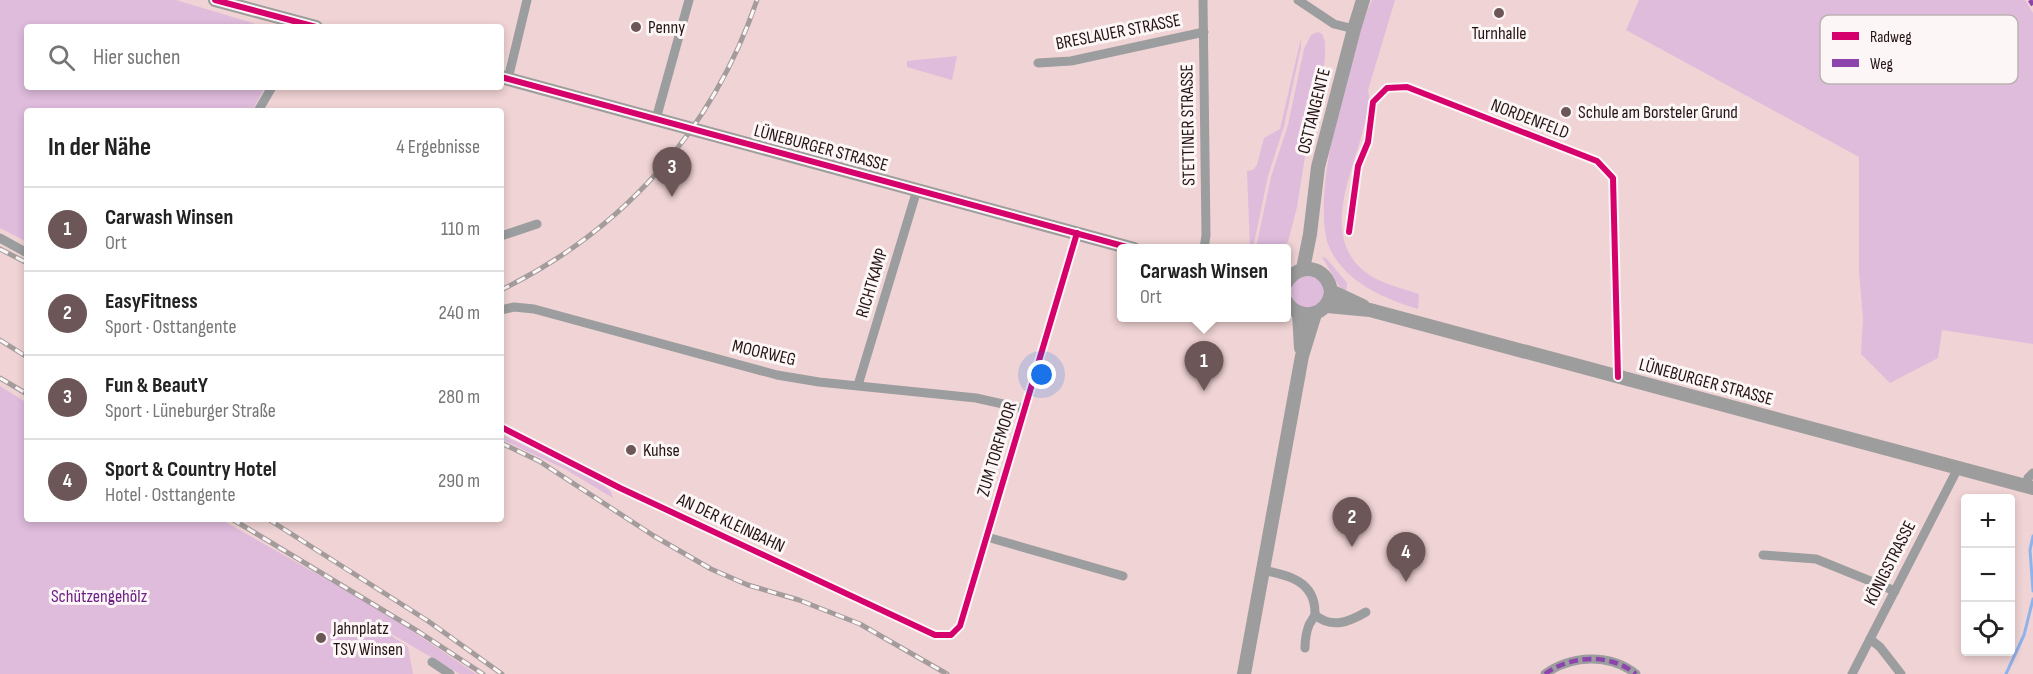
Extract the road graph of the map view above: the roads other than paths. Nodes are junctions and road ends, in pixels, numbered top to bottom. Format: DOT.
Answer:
graph roads {
  1 [pos="215,0"];
  2 [pos="527,0"];
  3 [pos="689,0"];
  4 [pos="1203,0"];
  5 [pos="1298,0"];
  6 [pos="1363,0"];
  7 [pos="301,24"];
  8 [pos="1354,28"];
  9 [pos="1204,32"];
  10 [pos="1038,63"];
  11 [pos="504,78"];
  12 [pos="270,90"];
  13 [pos="260,108"];
  14 [pos="656,119"];
  15 [pos="917,190"];
  16 [pos="537,224"];
  17 [pos="1349,232"];
  18 [pos="1077,233"];
  19 [pos="1310,234"];
  20 [pos="504,235"];
  21 [pos="0,238"];
  22 [pos="1117,244"];
  23 [pos="1205,244"];
  24 [pos="24,251"];
  25 [pos="1303,269"];
  26 [pos="1318,271"];
  27 [pos="1291,276"];
  28 [pos="1331,291"];
  29 [pos="1291,308"];
  30 [pos="504,309"];
  31 [pos="1321,310"];
  32 [pos="1370,310"];
  33 [pos="1299,313"];
  34 [pos="1302,356"];
  35 [pos="1618,376"];
  36 [pos="858,385"];
  37 [pos="1025,409"];
  38 [pos="504,430"];
  39 [pos="1958,468"];
  40 [pos="2033,472"];
  41 [pos="2029,487"];
  42 [pos="987,537"];
  43 [pos="1763,555"];
  44 [pos="1262,570"];
  45 [pos="1123,576"];
  46 [pos="1894,591"];
  47 [pos="1366,612"];
  48 [pos="1315,615"];
  49 [pos="951,635"];
  50 [pos="1870,639"];
  51 [pos="1305,648"];
  52 [pos="432,662"];
  53 [pos="450,674"];
  54 [pos="1244,674"];
  55 [pos="1545,674"];
  56 [pos="1636,674"];
  57 [pos="1852,674"];
  58 [pos="1901,674"];
  1 -- 7 [label="main road"];
  2 -- 11 [label="street"];
  3 -- 14 [label="street"];
  4 -- 9 [label="street, STETTINER STRASSE"];
  5 -- 8 [label="street"];
  6 -- 8 [label="main road, OSTTANGENTE"];
  8 -- 19 [label="main road, OSTTANGENTE"];
  9 -- 10 [label="street, BRESLAUER STRASSE"];
  9 -- 23 [label="street, STETTINER STRASSE"];
  11 -- 14 [label="main road, LÜNEBURGER STRASSE"];
  12 -- 13 [label="street"];
  14 -- 15 [label="main road, LÜNEBURGER STRASSE"];
  15 -- 18 [label="main road, LÜNEBURGER STRASSE"];
  15 -- 36 [label="street, RICHTKAMP"];
  16 -- 20 [label="street"];
  17 -- 35 [label="street, NORDENFELD"];
  18 -- 22 [label="main road, LÜNEBURGER STRASSE"];
  18 -- 37 [label="street, ZUM TORFMOOR"];
  19 -- 25 [label="main road, OSTTANGENTE"];
  19 -- 26 [label="main road, OSTTANGENTE"];
  21 -- 24 [label="street"];
  25 -- 26 [label="main road"];
  25 -- 27 [label="main road"];
  26 -- 28 [label="main road"];
  28 -- 31 [label="main road"];
  28 -- 32 [label="main road, LÜNEBURGER STRASSE"];
  29 -- 33 [label="main road"];
  30 -- 36 [label="street, MOORWEG"];
  31 -- 32 [label="main road, LÜNEBURGER STRASSE"];
  31 -- 33 [label="main road, LÜNEBURGER STRASSE"];
  31 -- 34 [label="main road"];
  32 -- 35 [label="main road, LÜNEBURGER STRASSE"];
  33 -- 34 [label="main road"];
  34 -- 44 [label="main road"];
  35 -- 39 [label="main road, LÜNEBURGER STRASSE"];
  36 -- 37 [label="street, MOORWEG"];
  37 -- 42 [label="street, ZUM TORFMOOR"];
  38 -- 49 [label="street, AN DER KLEINBAHN"];
  39 -- 41 [label="main road, LÜNEBURGER STRASSE"];
  39 -- 46 [label="street, KÖNIGSTRASSE"];
  40 -- 41 [label="street"];
  42 -- 45 [label="street"];
  42 -- 49 [label="street, ZUM TORFMOOR"];
  43 -- 46 [label="street"];
  44 -- 48 [label="street"];
  44 -- 54 [label="main road"];
  46 -- 50 [label="street, KÖNIGSTRASSE"];
  47 -- 48 [label="street"];
  48 -- 51 [label="street"];
  50 -- 57 [label="street, KÖNIGSTRASSE"];
  50 -- 58 [label="street"];
  52 -- 53 [label="street"];
  55 -- 56 [label="street"];
}
